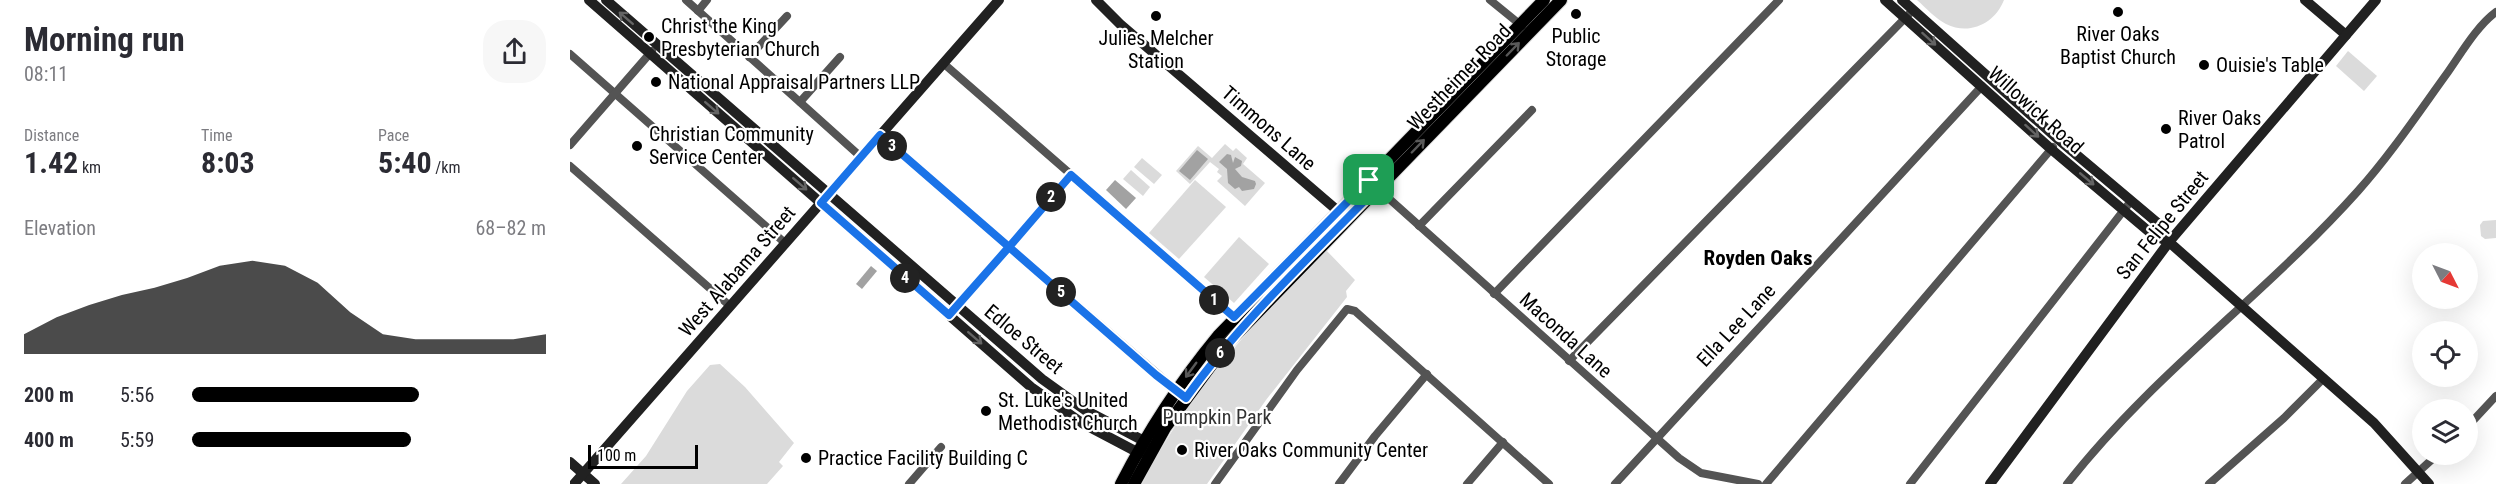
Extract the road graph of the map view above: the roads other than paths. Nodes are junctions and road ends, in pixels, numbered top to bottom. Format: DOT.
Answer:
graph roads {
  1 [pos="589,0"];
  2 [pos="606,0"];
  3 [pos="686,0"];
  4 [pos="707,0"];
  5 [pos="999,0"];
  6 [pos="1096,0"];
  7 [pos="1491,0"];
  8 [pos="1544,0"];
  9 [pos="1561,0"];
  10 [pos="1779,0"];
  11 [pos="1885,0"];
  12 [pos="1902,0"];
  13 [pos="2305,0"];
  14 [pos="2376,0"];
  15 [pos="698,11"];
  16 [pos="2496,12"];
  17 [pos="1910,14"];
  18 [pos="787,16"];
  19 [pos="1525,29"];
  20 [pos="2346,35"];
  21 [pos="653,49"];
  22 [pos="570,54"];
  23 [pos="749,57"];
  24 [pos="840,57"];
  25 [pos="943,63"];
  26 [pos="1982,71"];
  27 [pos="1991,79"];
  28 [pos="1982,86"];
  29 [pos="615,93"];
  30 [pos="800,102"];
  31 [pos="1532,110"];
  32 [pos="741,125"];
  33 [pos="880,135"];
  34 [pos="570,145"];
  35 [pos="2055,145"];
  36 [pos="861,157"];
  37 [pos="570,166"];
  38 [pos="1071,175"];
  39 [pos="1373,184"];
  40 [pos="828,194"];
  41 [pos="821,203"];
  42 [pos="2127,205"];
  43 [pos="1338,211"];
  44 [pos="1419,226"];
  45 [pos="1331,236"];
  46 [pos="2169,242"];
  47 [pos="785,243"];
  48 [pos="1009,247"];
  49 [pos="905,261"];
  50 [pos="1293,266"];
  51 [pos="896,270"];
  52 [pos="1494,294"];
  53 [pos="730,306"];
  54 [pos="957,306"];
  55 [pos="2243,307"];
  56 [pos="949,315"];
  57 [pos="1239,322"];
  58 [pos="1021,360"];
  59 [pos="1569,361"];
  60 [pos="1012,370"];
  61 [pos="1427,374"];
  62 [pos="2324,378"];
  63 [pos="1181,394"];
  64 [pos="2496,396"];
  65 [pos="2478,415"];
  66 [pos="1656,438"];
  67 [pos="1503,442"];
  68 [pos="941,447"];
  69 [pos="1144,449"];
  70 [pos="570,462"];
  71 [pos="2426,465"];
  72 [pos="2419,471"];
  73 [pos="583,473"];
  74 [pos="574,484"];
  75 [pos="595,484"];
  76 [pos="909,484"];
  77 [pos="1121,484"];
  78 [pos="1134,484"];
  79 [pos="1215,484"];
  80 [pos="1339,484"];
  81 [pos="1467,484"];
  82 [pos="1549,484"];
  83 [pos="1615,484"];
  84 [pos="1758,484"];
  85 [pos="1766,484"];
  86 [pos="1910,484"];
  87 [pos="1990,484"];
  88 [pos="2067,484"];
  89 [pos="2209,484"];
  90 [pos="2405,484"];
  91 [pos="2429,484"];
  1 -- 21 [label="main road, Edloe Street"];
  21 -- 2 [label="main road, Edloe Street, one-way"];
  3 -- 15 [label="street"];
  4 -- 15 [label="street"];
  5 -- 25 [label="main road, West Alabama Street"];
  6 -- 43 [label="main road, Timmons Lane"];
  7 -- 19 [label="street"];
  8 -- 19 [label="main road, Westheimer Road"];
  9 -- 19 [label="main road, Westheimer Road"];
  10 -- 52 [label="street"];
  11 -- 17 [label="main road, Willowick Road"];
  12 -- 17 [label="main road, Willowick Road"];
  13 -- 20 [label="main road"];
  14 -- 20 [label="main road, San Felipe Street"];
  15 -- 23 [label="street"];
  16 -- 55 [label="street"];
  17 -- 26 [label="main road, Willowick Road"];
  17 -- 28 [label="main road, Willowick Road, one-way"];
  17 -- 59 [label="street"];
  18 -- 23 [label="street"];
  19 -- 39 [label="main road, Westheimer Road"];
  20 -- 46 [label="main road, San Felipe Street"];
  21 -- 29 [label="street"];
  21 -- 32 [label="main road, Edloe Street"];
  22 -- 29 [label="street"];
  23 -- 30 [label="street"];
  24 -- 30 [label="street"];
  25 -- 33 [label="main road, West Alabama Street"];
  25 -- 38 [label="street"];
  26 -- 27 [label="main road, Willowick Road"];
  26 -- 28 [label="main road"];
  27 -- 28 [label="main road, Ella Lee Lane"];
  27 -- 35 [label="main road, Willowick Road"];
  28 -- 35 [label="main road, Willowick Road, one-way"];
  28 -- 66 [label="street, Ella Lee Lane"];
  29 -- 34 [label="street"];
  29 -- 47 [label="street"];
  30 -- 36 [label="street"];
  31 -- 44 [label="street"];
  32 -- 40 [label="main road, Edloe Street"];
  32 -- 41 [label="main road, Edloe Street, one-way"];
  33 -- 36 [label="main road, West Alabama Street"];
  33 -- 48 [label="street"];
  35 -- 42 [label="main road, Willowick Road"];
  35 -- 85 [label="street"];
  36 -- 40 [label="main road, West Alabama Street"];
  37 -- 53 [label="street"];
  38 -- 48 [label="street"];
  38 -- 57 [label="street"];
  39 -- 43 [label="main road, Westheimer Road"];
  39 -- 44 [label="street, Maconda Lane"];
  39 -- 45 [label="main road, Westheimer Road"];
  40 -- 41 [label="main road, West Alabama Street"];
  40 -- 49 [label="main road, Edloe Street"];
  41 -- 47 [label="main road, West Alabama Street"];
  41 -- 51 [label="main road, Edloe Street"];
  42 -- 46 [label="main road, Willowick Road"];
  42 -- 86 [label="street"];
  43 -- 45 [label="main road"];
  43 -- 50 [label="main road, Westheimer Road"];
  44 -- 52 [label="street, Maconda Lane"];
  45 -- 50 [label="main road, Westheimer Road"];
  46 -- 55 [label="main road, Willowick Road"];
  46 -- 87 [label="main road, San Felipe Street"];
  47 -- 53 [label="main road, West Alabama Street"];
  48 -- 54 [label="street"];
  48 -- 63 [label="street"];
  49 -- 51 [label="main road"];
  49 -- 54 [label="main road, Edloe Street"];
  50 -- 57 [label="main road, Westheimer Road"];
  51 -- 56 [label="main road, Edloe Street"];
  52 -- 59 [label="street, Maconda Lane"];
  53 -- 73 [label="main road, West Alabama Street"];
  54 -- 56 [label="street"];
  54 -- 58 [label="main road, Edloe Street"];
  55 -- 62 [label="main road, Willowick Road"];
  55 -- 88 [label="street"];
  56 -- 60 [label="main road, Edloe Street, one-way"];
  57 -- 63 [label="main road, Westheimer Road"];
  58 -- 60 [label="main road"];
  58 -- 69 [label="main road, Edloe Street"];
  59 -- 66 [label="street, Maconda Lane"];
  60 -- 69 [label="main road, Edloe Street"];
  61 -- 67 [label="street"];
  61 -- 79 [label="street"];
  61 -- 80 [label="street"];
  62 -- 72 [label="main road, Willowick Road"];
  62 -- 89 [label="street"];
  63 -- 69 [label="main road, Westheimer Road"];
  64 -- 65 [label="street"];
  66 -- 83 [label="street, Ella Lee Lane"];
  66 -- 84 [label="street, Maconda Lane"];
  67 -- 81 [label="street"];
  67 -- 82 [label="street"];
  68 -- 76 [label="street"];
  69 -- 77 [label="main road, Westheimer Road"];
  69 -- 78 [label="main road, Westheimer Road"];
  70 -- 73 [label="main road"];
  71 -- 72 [label="street"];
  72 -- 90 [label="street"];
  72 -- 91 [label="main road, Willowick Road"];
  73 -- 74 [label="main road, West Alabama Street"];
  73 -- 75 [label="main road"];
}
